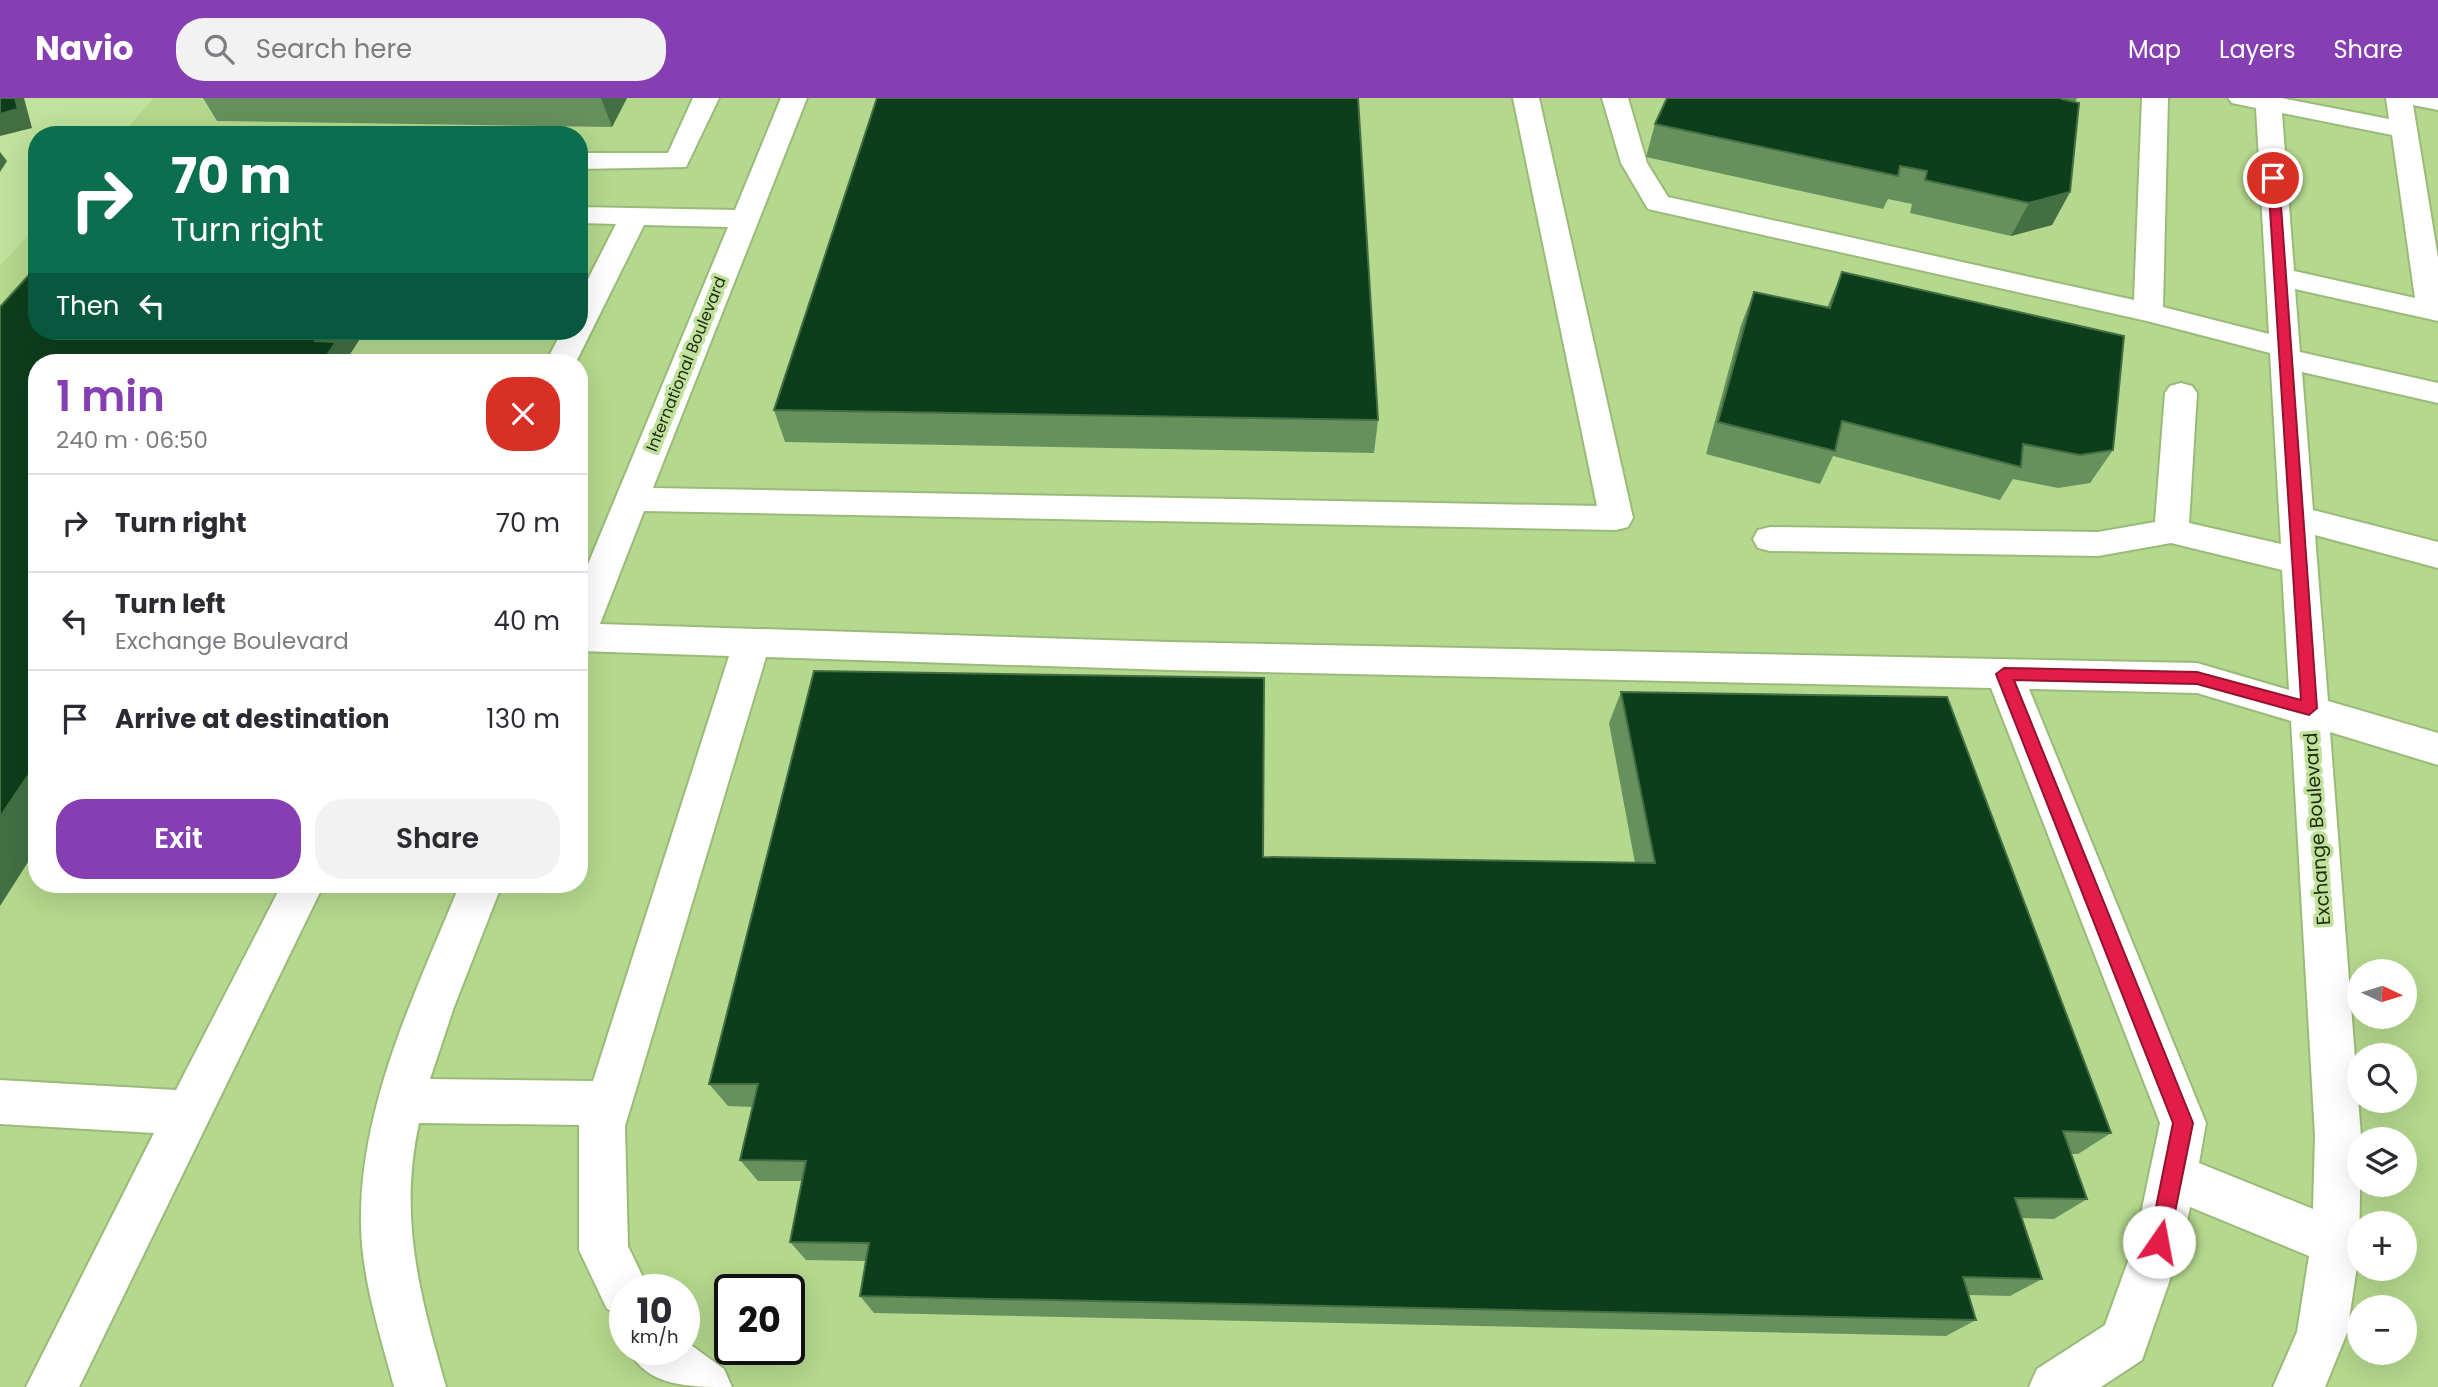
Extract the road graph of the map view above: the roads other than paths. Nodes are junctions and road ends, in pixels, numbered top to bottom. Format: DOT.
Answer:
graph roads {
  1 [pos="706,98"];
  2 [pos="794,98"];
  3 [pos="1526,98"];
  4 [pos="1615,98"];
  5 [pos="2155,98"];
  6 [pos="2399,98"];
  7 [pos="2414,98"];
  8 [pos="2259,100"];
  9 [pos="2438,102"];
  10 [pos="2403,129"];
  11 [pos="588,160"];
  12 [pos="2426,196"];
  13 [pos="588,215"];
  14 [pos="634,217"];
  15 [pos="745,219"];
  16 [pos="2431,264"];
  17 [pos="2280,277"];
  18 [pos="588,308"];
  19 [pos="2435,311"];
  20 [pos="2148,312"];
  21 [pos="2285,352"];
  22 [pos="2181,393"];
  23 [pos="2438,393"];
  24 [pos="632,499"];
  25 [pos="2297,518"];
  26 [pos="2171,531"];
  27 [pos="1770,539"];
  28 [pos="2438,555"];
  29 [pos="2299,561"];
  30 [pos="588,608"];
  31 [pos="588,637"];
  32 [pos="752,642"];
  33 [pos="2004,674"];
  34 [pos="2309,708"];
  35 [pos="2438,749"];
  36 [pos="299,893"];
  37 [pos="477,893"];
  38 [pos="401,1101"];
  39 [pos="0,1102"];
  40 [pos="609,1103"];
  41 [pos="189,1113"];
  42 [pos="2172,1176"];
  43 [pos="2336,1243"];
  44 [pos="616,1274"];
  45 [pos="675,1365"];
  46 [pos="52,1387"];
  47 [pos="420,1387"];
  48 [pos="706,1387"];
  49 [pos="2055,1387"];
  50 [pos="2299,1387"];
  1 -- 11 [label="street"];
  2 -- 15 [label="street, International Boulevard"];
  3 -- 24 [label="street"];
  4 -- 20 [label="street"];
  5 -- 20 [label="street"];
  6 -- 10 [label="street"];
  7 -- 9 [label="street"];
  8 -- 10 [label="street"];
  8 -- 17 [label="street, Exchange Boulevard"];
  10 -- 12 [label="street"];
  12 -- 16 [label="street"];
  13 -- 14 [label="street"];
  14 -- 15 [label="street"];
  14 -- 18 [label="street"];
  15 -- 24 [label="street, International Boulevard"];
  16 -- 19 [label="street"];
  17 -- 19 [label="street"];
  17 -- 21 [label="street, Exchange Boulevard"];
  20 -- 21 [label="street"];
  21 -- 23 [label="street"];
  21 -- 25 [label="street, Exchange Boulevard"];
  22 -- 26 [label="street"];
  24 -- 30 [label="street, International Boulevard"];
  25 -- 28 [label="street"];
  25 -- 29 [label="street, Exchange Boulevard"];
  26 -- 27 [label="street"];
  26 -- 29 [label="street"];
  29 -- 34 [label="street, Exchange Boulevard"];
  31 -- 32 [label="street"];
  32 -- 33 [label="street"];
  32 -- 40 [label="street"];
  33 -- 34 [label="street"];
  33 -- 42 [label="street"];
  34 -- 35 [label="street"];
  34 -- 43 [label="street, Exchange Boulevard"];
  36 -- 41 [label="street"];
  37 -- 38 [label="street"];
  38 -- 40 [label="street"];
  38 -- 47 [label="street"];
  39 -- 41 [label="street"];
  40 -- 44 [label="street"];
  41 -- 46 [label="street"];
  42 -- 43 [label="street"];
  42 -- 49 [label="street"];
  43 -- 50 [label="street, Exchange Boulevard"];
  45 -- 48 [label="street"];
}
